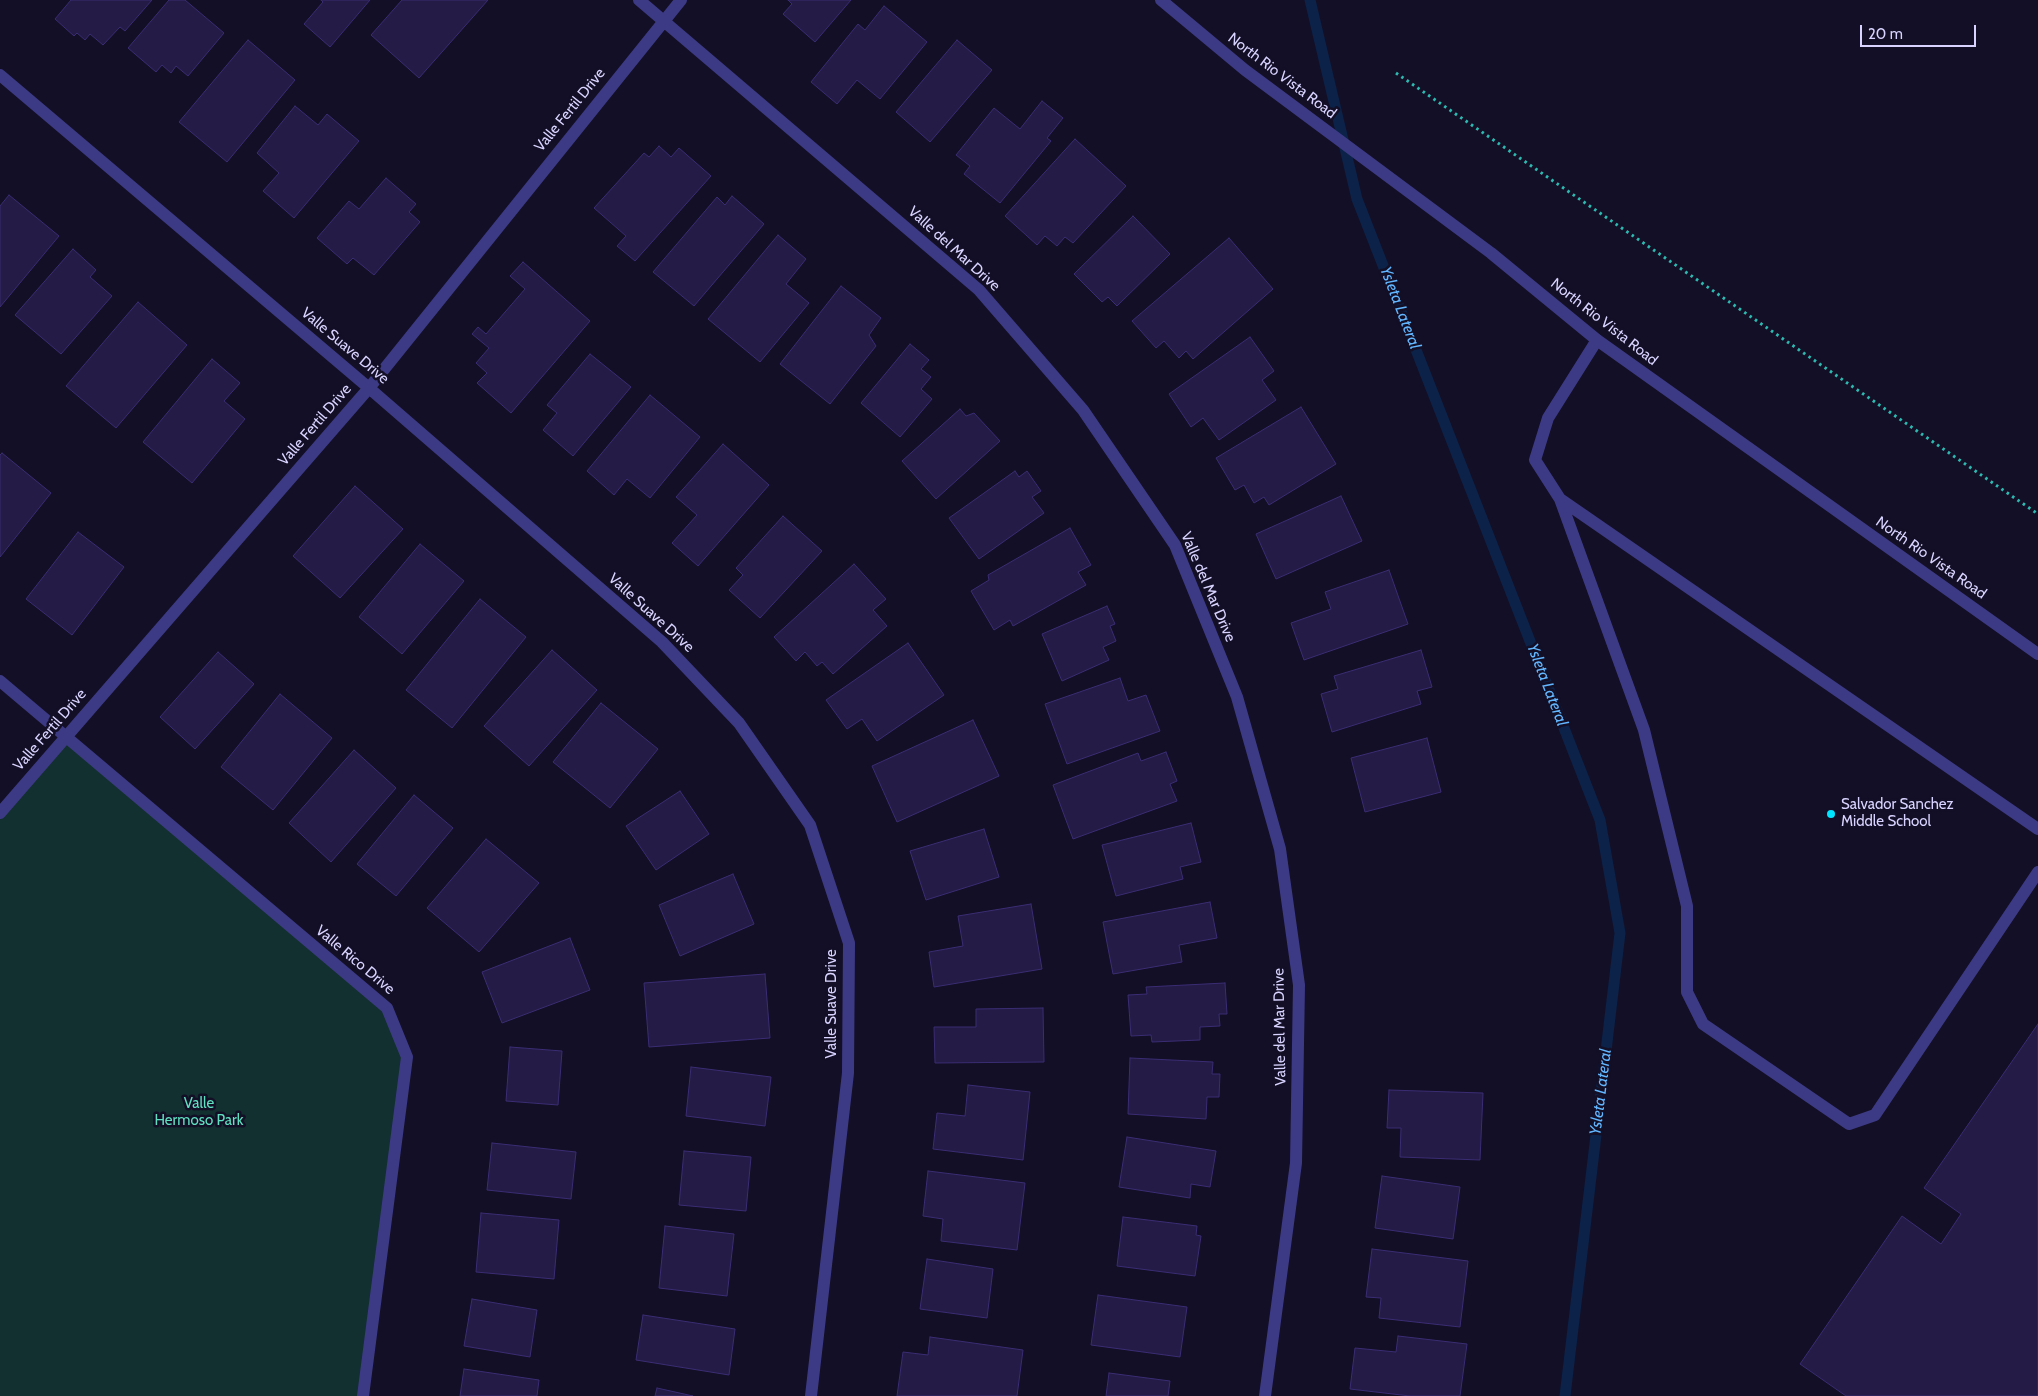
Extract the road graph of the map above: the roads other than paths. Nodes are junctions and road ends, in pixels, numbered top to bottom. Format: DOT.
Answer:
graph roads {
  1 [pos="639,0"];
  2 [pos="680,0"];
  3 [pos="1161,0"];
  4 [pos="663,20"];
  5 [pos="0,75"];
  6 [pos="1597,340"];
  7 [pos="369,388"];
  8 [pos="1560,499"];
  9 [pos="2038,654"];
  10 [pos="0,681"];
  11 [pos="65,737"];
  12 [pos="0,813"];
  13 [pos="2038,828"];
  14 [pos="2038,872"];
  15 [pos="363,1396"];
  16 [pos="811,1396"];
  17 [pos="1265,1396"];
  1 -- 4 [label="street, Valle del Mar Drive"];
  2 -- 4 [label="street, Valle Fertil Drive"];
  3 -- 6 [label="street, North Rio Vista Road"];
  4 -- 7 [label="street, Valle Fertil Drive"];
  4 -- 17 [label="street, Valle del Mar Drive"];
  5 -- 7 [label="street, Valle Suave Drive"];
  6 -- 8 [label="street"];
  6 -- 9 [label="street, North Rio Vista Road"];
  7 -- 11 [label="street, Valle Fertil Drive"];
  7 -- 16 [label="street, Valle Suave Drive"];
  8 -- 13 [label="street"];
  8 -- 14 [label="street"];
  10 -- 11 [label="street, Valle Rico Drive"];
  11 -- 12 [label="street, Valle Fertil Drive"];
  11 -- 15 [label="street, Valle Rico Drive"];
}
